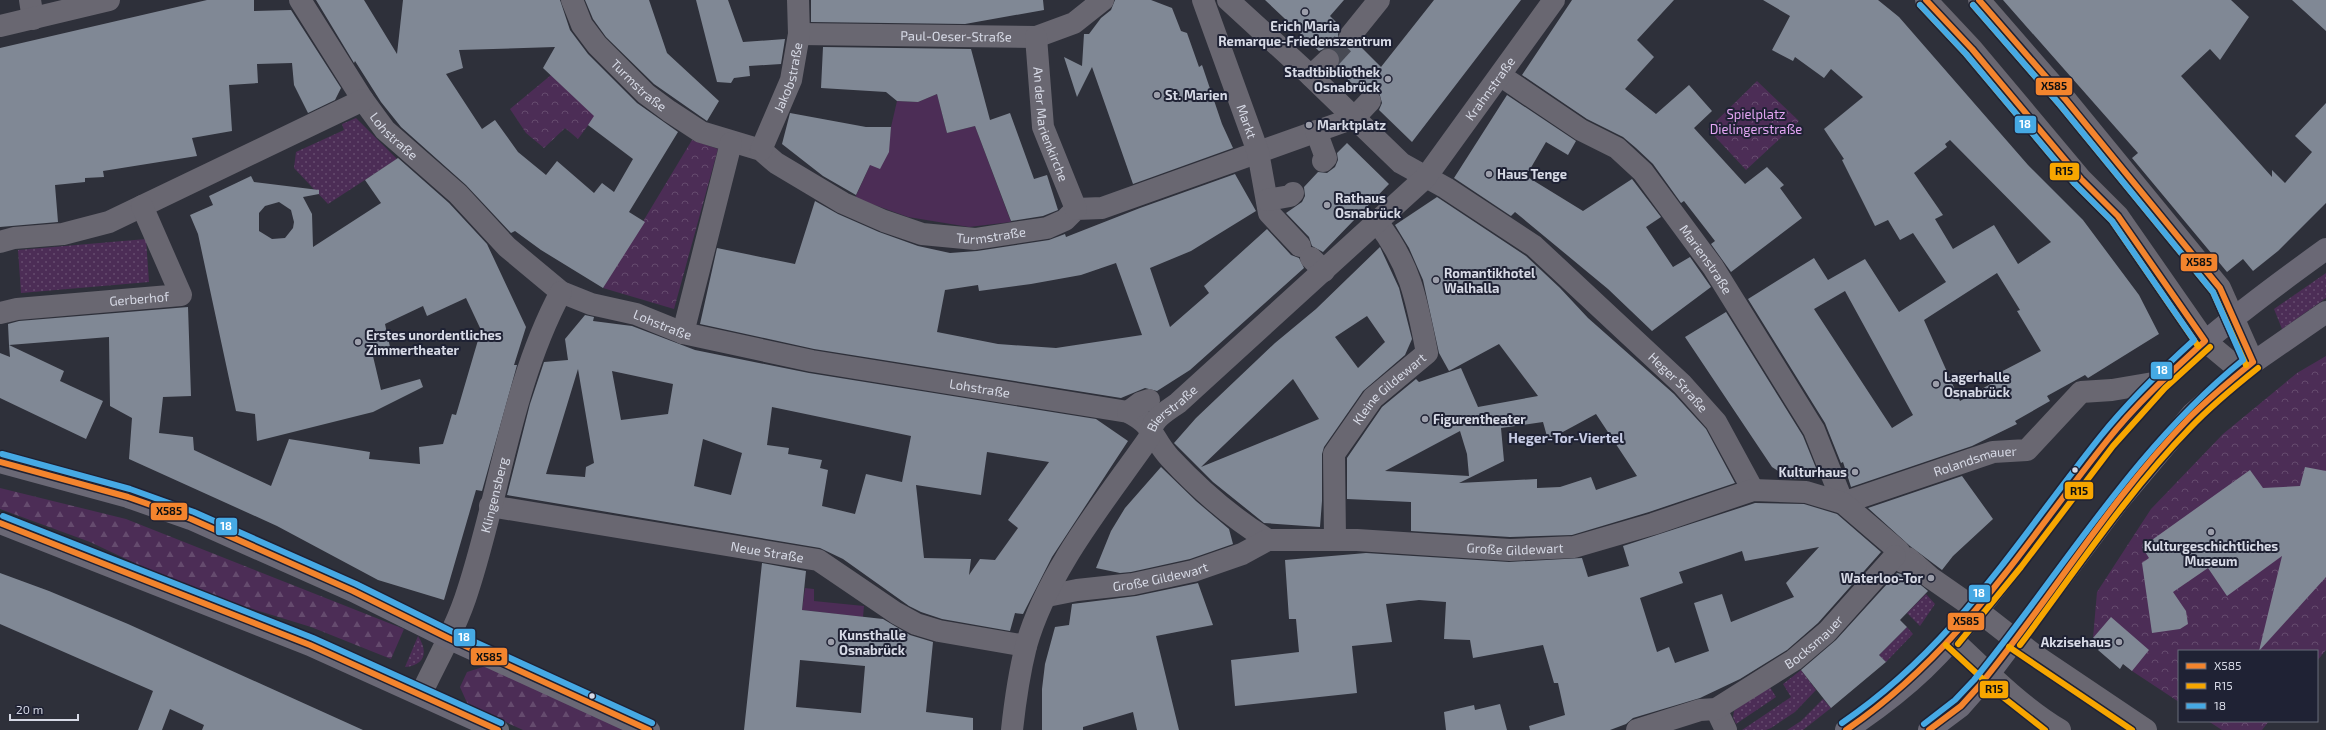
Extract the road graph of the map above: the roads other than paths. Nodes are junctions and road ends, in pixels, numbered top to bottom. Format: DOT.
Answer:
graph roads {
  1 [pos="110,0"];
  2 [pos="300,0"];
  3 [pos="572,0"];
  4 [pos="798,0"];
  5 [pos="1103,0"];
  6 [pos="1203,0"];
  7 [pos="1228,0"];
  8 [pos="1379,0"];
  9 [pos="1554,0"];
  10 [pos="1926,0"];
  11 [pos="1979,0"];
  12 [pos="32,9"];
  13 [pos="0,26"];
  14 [pos="799,34"];
  15 [pos="1350,36"];
  16 [pos="1036,37"];
  17 [pos="1328,60"];
  18 [pos="1312,76"];
  19 [pos="1501,76"];
  20 [pos="363,100"];
  21 [pos="1370,101"];
  22 [pos="1354,118"];
  23 [pos="1316,131"];
  24 [pos="730,143"];
  25 [pos="761,150"];
  26 [pos="1258,152"];
  27 [pos="1323,161"];
  28 [pos="1426,177"];
  29 [pos="1293,193"];
  30 [pos="1267,200"];
  31 [pos="142,206"];
  32 [pos="1076,208"];
  33 [pos="1377,222"];
  34 [pos="0,242"];
  35 [pos="2326,249"];
  36 [pos="1312,258"];
  37 [pos="561,292"];
  38 [pos="0,312"];
  39 [pos="2326,312"];
  40 [pos="2234,316"];
  41 [pos="683,333"];
  42 [pos="2205,341"];
  43 [pos="2247,367"];
  44 [pos="2159,382"];
  45 [pos="1149,400"];
  46 [pos="1128,412"];
  47 [pos="1150,428"];
  48 [pos="0,462"];
  49 [pos="1753,490"];
  50 [pos="1843,503"];
  51 [pos="490,506"];
  52 [pos="0,523"];
  53 [pos="1335,539"];
  54 [pos="1268,540"];
  55 [pos="1906,560"];
  56 [pos="1047,596"];
  57 [pos="1977,610"];
  58 [pos="448,638"];
  59 [pos="1952,639"];
  60 [pos="2014,640"];
  61 [pos="1026,646"];
  62 [pos="1989,674"];
  63 [pos="420,694"];
  64 [pos="1716,709"];
  65 [pos="498,730"];
  66 [pos="649,730"];
  67 [pos="1012,730"];
  68 [pos="1637,730"];
  69 [pos="1726,730"];
  70 [pos="1846,730"];
  71 [pos="1929,730"];
  72 [pos="2060,730"];
  73 [pos="2146,730"];
  1 -- 12 [label="street"];
  2 -- 20 [label="street, Lohstraße"];
  3 -- 24 [label="street, Turmstraße"];
  4 -- 14 [label="street, Jakobstraße"];
  5 -- 16 [label="street, Paul-Oeser-Straße"];
  6 -- 26 [label="street, Markt"];
  7 -- 18 [label="street"];
  8 -- 15 [label="street"];
  9 -- 19 [label="street, Krahnstraße"];
  10 -- 42 [label="street"];
  11 -- 40 [label="street"];
  12 -- 13 [label="street"];
  14 -- 16 [label="street, Paul-Oeser-Straße"];
  14 -- 25 [label="street, Jakobstraße"];
  16 -- 32 [label="street, An der Marienkirche"];
  17 -- 18 [label="street"];
  18 -- 22 [label="street"];
  19 -- 28 [label="street, Krahnstraße"];
  19 -- 50 [label="street, Marienstraße"];
  20 -- 31 [label="street"];
  20 -- 37 [label="street, Lohstraße"];
  21 -- 22 [label="street, Markt"];
  22 -- 23 [label="street, Markt"];
  22 -- 28 [label="street"];
  23 -- 26 [label="street, Markt"];
  23 -- 27 [label="street"];
  24 -- 25 [label="street, Turmstraße"];
  24 -- 41 [label="street"];
  25 -- 32 [label="street, Turmstraße"];
  26 -- 30 [label="street, Markt"];
  26 -- 32 [label="street"];
  28 -- 33 [label="street, Bierstraße"];
  28 -- 49 [label="street, Heger Straße"];
  29 -- 30 [label="street"];
  30 -- 36 [label="street, Markt"];
  31 -- 34 [label="street"];
  31 -- 38 [label="street, Gerberhof"];
  33 -- 36 [label="street, Bierstraße"];
  33 -- 53 [label="street, Kleine Gildewart"];
  35 -- 40 [label="main road"];
  36 -- 47 [label="street, Bierstraße"];
  37 -- 41 [label="street, Lohstraße"];
  37 -- 51 [label="street, Klingensberg"];
  39 -- 43 [label="main road"];
  40 -- 42 [label="main road"];
  40 -- 43 [label="street"];
  41 -- 46 [label="street, Lohstraße"];
  42 -- 43 [label="street"];
  42 -- 44 [label="main road"];
  43 -- 60 [label="main road"];
  44 -- 50 [label="street, Rolandsmauer"];
  44 -- 57 [label="main road"];
  45 -- 46 [label="street, Bierstraße"];
  46 -- 47 [label="street, Lohstraße"];
  47 -- 54 [label="street"];
  47 -- 56 [label="street, Bierstraße"];
  48 -- 58 [label="main road"];
  49 -- 50 [label="street"];
  49 -- 53 [label="street, Große Gildewart"];
  50 -- 55 [label="street"];
  51 -- 58 [label="street, Klingensberg"];
  51 -- 61 [label="street, Neue Straße"];
  52 -- 63 [label="main road"];
  53 -- 54 [label="street, Große Gildewart"];
  54 -- 56 [label="street, Große Gildewart"];
  55 -- 57 [label="street"];
  55 -- 64 [label="street, Bocksmauer"];
  56 -- 61 [label="street, Bierstraße"];
  57 -- 59 [label="main road"];
  57 -- 60 [label="street"];
  58 -- 63 [label="street, Klingensberg"];
  58 -- 66 [label="main road"];
  59 -- 62 [label="street"];
  59 -- 70 [label="main road"];
  60 -- 62 [label="main road"];
  60 -- 73 [label="street"];
  61 -- 67 [label="street, Bierstraße"];
  62 -- 71 [label="main road"];
  62 -- 72 [label="street"];
  63 -- 65 [label="main road"];
  64 -- 68 [label="street, Bocksmauer"];
  64 -- 69 [label="street"];
}
